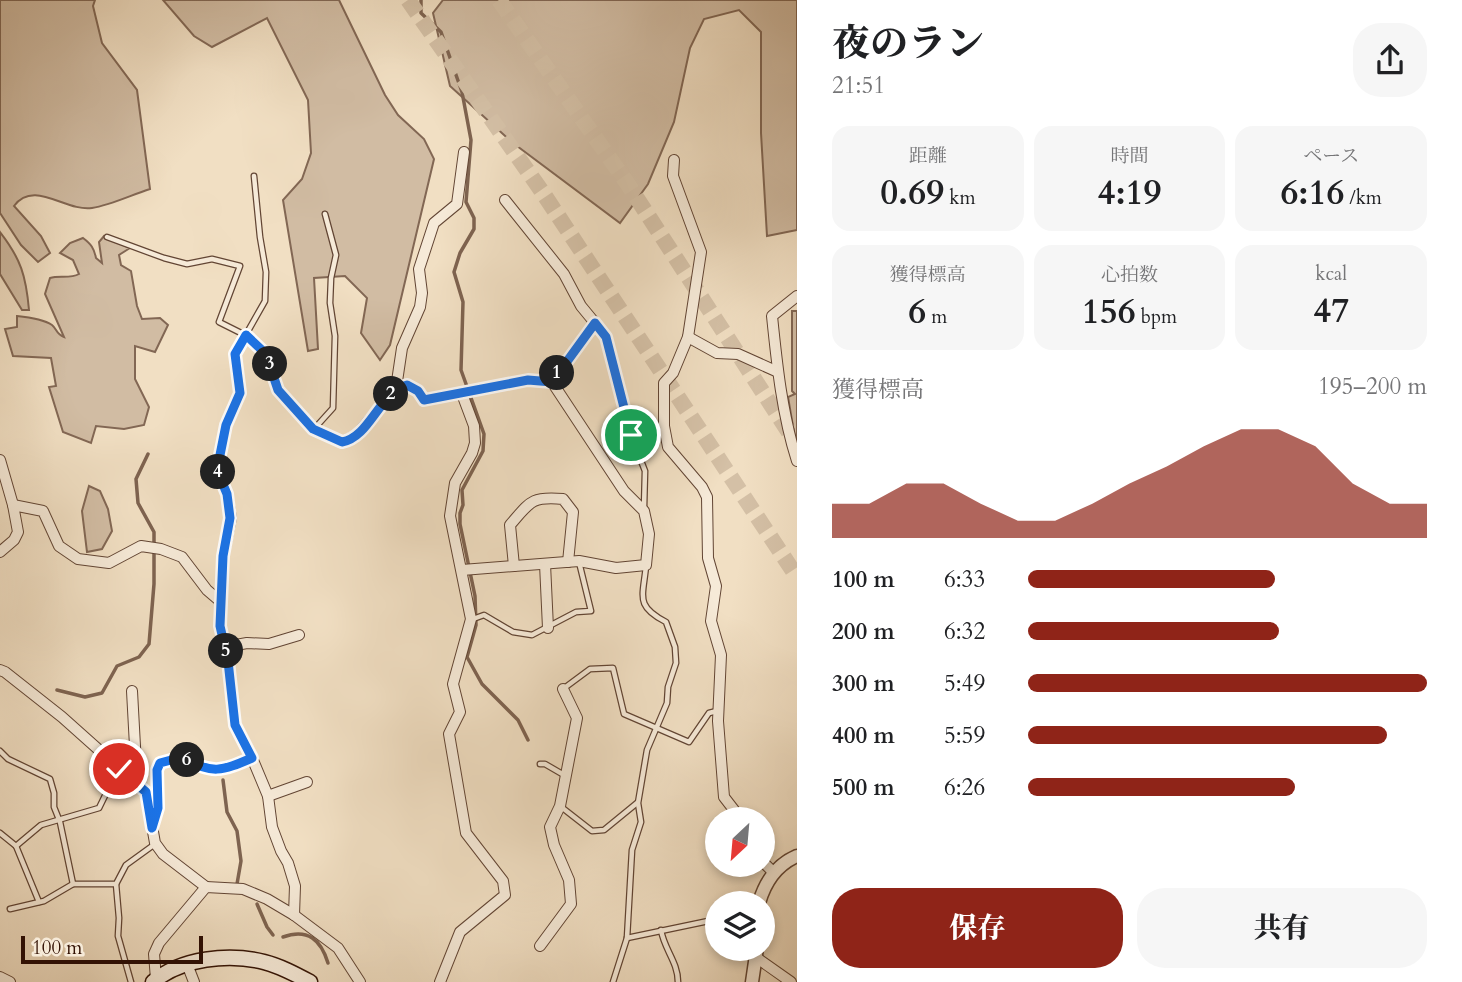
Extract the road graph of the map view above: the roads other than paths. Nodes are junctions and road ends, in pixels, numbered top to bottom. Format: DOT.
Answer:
graph roads {
  1 [pos="464,152"];
  2 [pos="674,160"];
  3 [pos="254,176"];
  4 [pos="505,200"];
  5 [pos="326,214"];
  6 [pos="107,237"];
  7 [pos="797,296"];
  8 [pos="595,323"];
  9 [pos="246,335"];
  10 [pos="688,337"];
  11 [pos="778,372"];
  12 [pos="552,382"];
  13 [pos="396,388"];
  14 [pos="462,394"];
  15 [pos="313,429"];
  16 [pos="0,460"];
  17 [pos="797,461"];
  18 [pos="217,470"];
  19 [pos="13,505"];
  20 [pos="644,511"];
  21 [pos="0,552"];
  22 [pos="573,561"];
  23 [pos="545,564"];
  24 [pos="646,565"];
  25 [pos="514,566"];
  26 [pos="462,570"];
  27 [pos="221,602"];
  28 [pos="471,619"];
  29 [pos="548,628"];
  30 [pos="299,635"];
  31 [pos="225,646"];
  32 [pos="0,670"];
  33 [pos="564,689"];
  34 [pos="132,691"];
  35 [pos="718,711"];
  36 [pos="655,728"];
  37 [pos="0,751"];
  38 [pos="252,758"];
  39 [pos="540,764"];
  40 [pos="119,769"];
  41 [pos="565,776"];
  42 [pos="307,782"];
  43 [pos="137,783"];
  44 [pos="268,796"];
  45 [pos="638,803"];
  46 [pos="560,806"];
  47 [pos="732,807"];
  48 [pos="59,820"];
  49 [pos="152,828"];
  50 [pos="0,833"];
  51 [pos="155,843"];
  52 [pos="16,846"];
  53 [pos="797,856"];
  54 [pos="775,871"];
  55 [pos="73,884"];
  56 [pos="116,884"];
  57 [pos="206,887"];
  58 [pos="38,902"];
  59 [pos="10,909"];
  60 [pos="294,915"];
  61 [pos="705,922"];
  62 [pos="662,930"];
  63 [pos="627,938"];
  64 [pos="540,946"];
  65 [pos="756,961"];
  66 [pos="766,961"];
  67 [pos="187,964"];
  68 [pos="0,977"];
  69 [pos="154,980"];
  70 [pos="10,982"];
  71 [pos="131,982"];
  72 [pos="194,982"];
  73 [pos="310,982"];
  74 [pos="360,982"];
  75 [pos="440,982"];
  76 [pos="613,982"];
  77 [pos="678,982"];
  78 [pos="752,982"];
  79 [pos="791,982"];
  1 -- 13 [label="street"];
  2 -- 10 [label="street"];
  3 -- 9 [label="lane"];
  4 -- 8 [label="street"];
  5 -- 15 [label="lane"];
  6 -- 9 [label="lane"];
  7 -- 11 [label="street"];
  8 -- 12 [label="street"];
  8 -- 20 [label="lane"];
  9 -- 15 [label="street"];
  9 -- 18 [label="lane"];
  10 -- 11 [label="street"];
  10 -- 35 [label="street"];
  11 -- 17 [label="street"];
  12 -- 14 [label="street"];
  12 -- 20 [label="street"];
  13 -- 14 [label="street"];
  13 -- 15 [label="street"];
  14 -- 26 [label="street"];
  16 -- 19 [label="street"];
  18 -- 27 [label="street"];
  19 -- 21 [label="street"];
  19 -- 27 [label="street"];
  20 -- 24 [label="street"];
  22 -- 23 [label="street"];
  22 -- 24 [label="street"];
  22 -- 25 [label="street"];
  22 -- 29 [label="lane"];
  23 -- 25 [label="street"];
  23 -- 29 [label="street"];
  24 -- 36 [label="lane"];
  25 -- 26 [label="street"];
  26 -- 28 [label="street"];
  27 -- 31 [label="street"];
  28 -- 29 [label="lane"];
  28 -- 75 [label="street"];
  30 -- 31 [label="street"];
  31 -- 38 [label="street"];
  32 -- 40 [label="street"];
  33 -- 36 [label="lane"];
  33 -- 41 [label="street"];
  34 -- 43 [label="street"];
  35 -- 36 [label="lane"];
  35 -- 47 [label="street"];
  36 -- 45 [label="lane"];
  37 -- 48 [label="lane"];
  38 -- 44 [label="street"];
  38 -- 49 [label="lane"];
  39 -- 41 [label="lane"];
  40 -- 43 [label="street"];
  40 -- 48 [label="lane"];
  41 -- 46 [label="street"];
  42 -- 44 [label="street"];
  43 -- 49 [label="street"];
  44 -- 60 [label="street"];
  45 -- 46 [label="lane"];
  45 -- 63 [label="lane"];
  46 -- 64 [label="street"];
  48 -- 52 [label="lane"];
  48 -- 55 [label="lane"];
  49 -- 51 [label="street"];
  50 -- 52 [label="lane"];
  51 -- 56 [label="lane"];
  51 -- 57 [label="street"];
  52 -- 58 [label="lane"];
  53 -- 54 [label="street"];
  55 -- 56 [label="lane"];
  55 -- 58 [label="lane"];
  56 -- 71 [label="lane"];
  57 -- 60 [label="street"];
  57 -- 69 [label="street"];
  58 -- 59 [label="lane"];
  60 -- 74 [label="street"];
  61 -- 62 [label="lane"];
  62 -- 63 [label="lane"];
  62 -- 77 [label="lane"];
  63 -- 76 [label="lane"];
  65 -- 78 [label="street"];
  66 -- 79 [label="street"];
  67 -- 69 [label="main road"];
  67 -- 72 [label="street"];
  67 -- 73 [label="main road"];
  68 -- 70 [label="street"];
}
